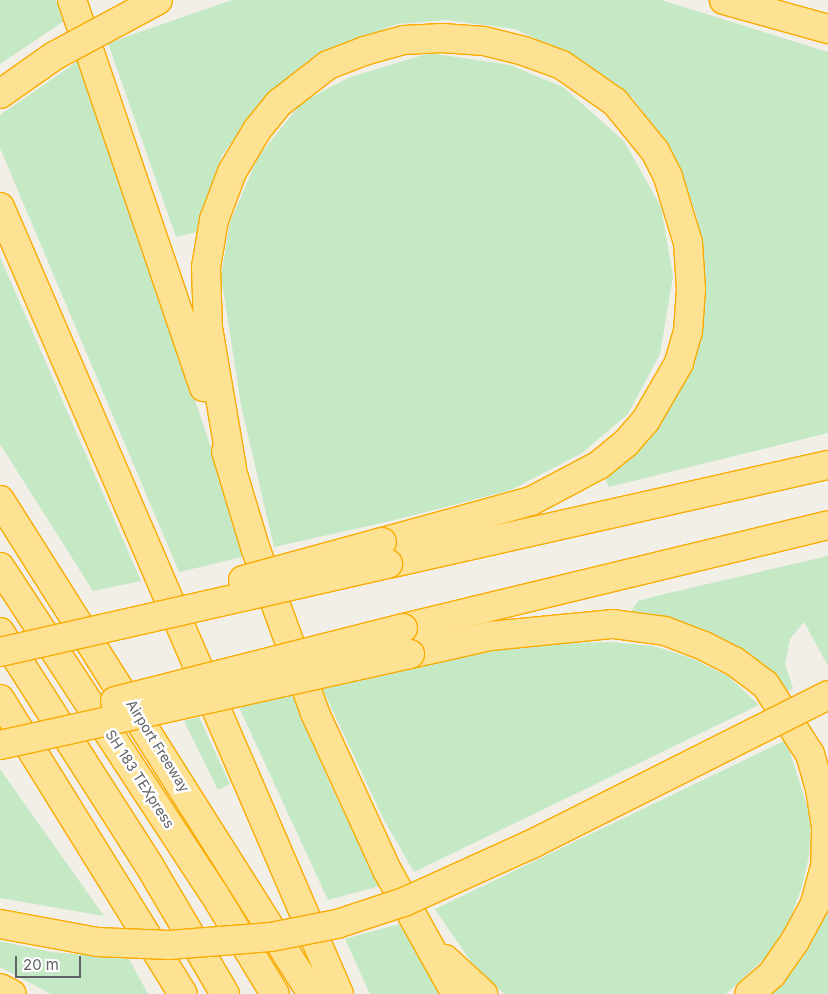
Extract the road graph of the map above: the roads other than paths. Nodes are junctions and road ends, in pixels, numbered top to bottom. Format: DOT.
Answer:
graph roads {
  1 [pos="72,0"];
  2 [pos="158,0"];
  3 [pos="724,0"];
  4 [pos="828,29"];
  5 [pos="0,94"];
  6 [pos="0,207"];
  7 [pos="828,465"];
  8 [pos="232,468"];
  9 [pos="0,500"];
  10 [pos="828,525"];
  11 [pos="385,553"];
  12 [pos="0,567"];
  13 [pos="0,632"];
  14 [pos="406,641"];
  15 [pos="0,652"];
  16 [pos="828,695"];
  17 [pos="0,699"];
  18 [pos="0,730"];
  19 [pos="0,745"];
  20 [pos="0,924"];
  21 [pos="422,934"];
  22 [pos="0,988"];
  23 [pos="12,994"];
  24 [pos="183,994"];
  25 [pos="226,994"];
  26 [pos="275,994"];
  27 [pos="312,994"];
  28 [pos="339,994"];
  29 [pos="456,994"];
  30 [pos="483,994"];
  31 [pos="750,994"];
  1 -- 8 [label="highway"];
  2 -- 5 [label="highway, bridge"];
  3 -- 4 [label="highway"];
  6 -- 28 [label="highway"];
  7 -- 11 [label="highway"];
  8 -- 11 [label="highway"];
  8 -- 21 [label="highway"];
  9 -- 27 [label="highway, Airport Freeway"];
  10 -- 14 [label="highway"];
  11 -- 15 [label="highway, bridge"];
  12 -- 26 [label="highway, SH 183 TEXpress"];
  13 -- 25 [label="highway"];
  14 -- 18 [label="highway, bridge"];
  14 -- 19 [label="highway, bridge"];
  14 -- 31 [label="highway"];
  16 -- 20 [label="highway, bridge"];
  17 -- 24 [label="highway"];
  21 -- 29 [label="highway"];
  21 -- 30 [label="highway"];
  22 -- 23 [label="highway"];
}
